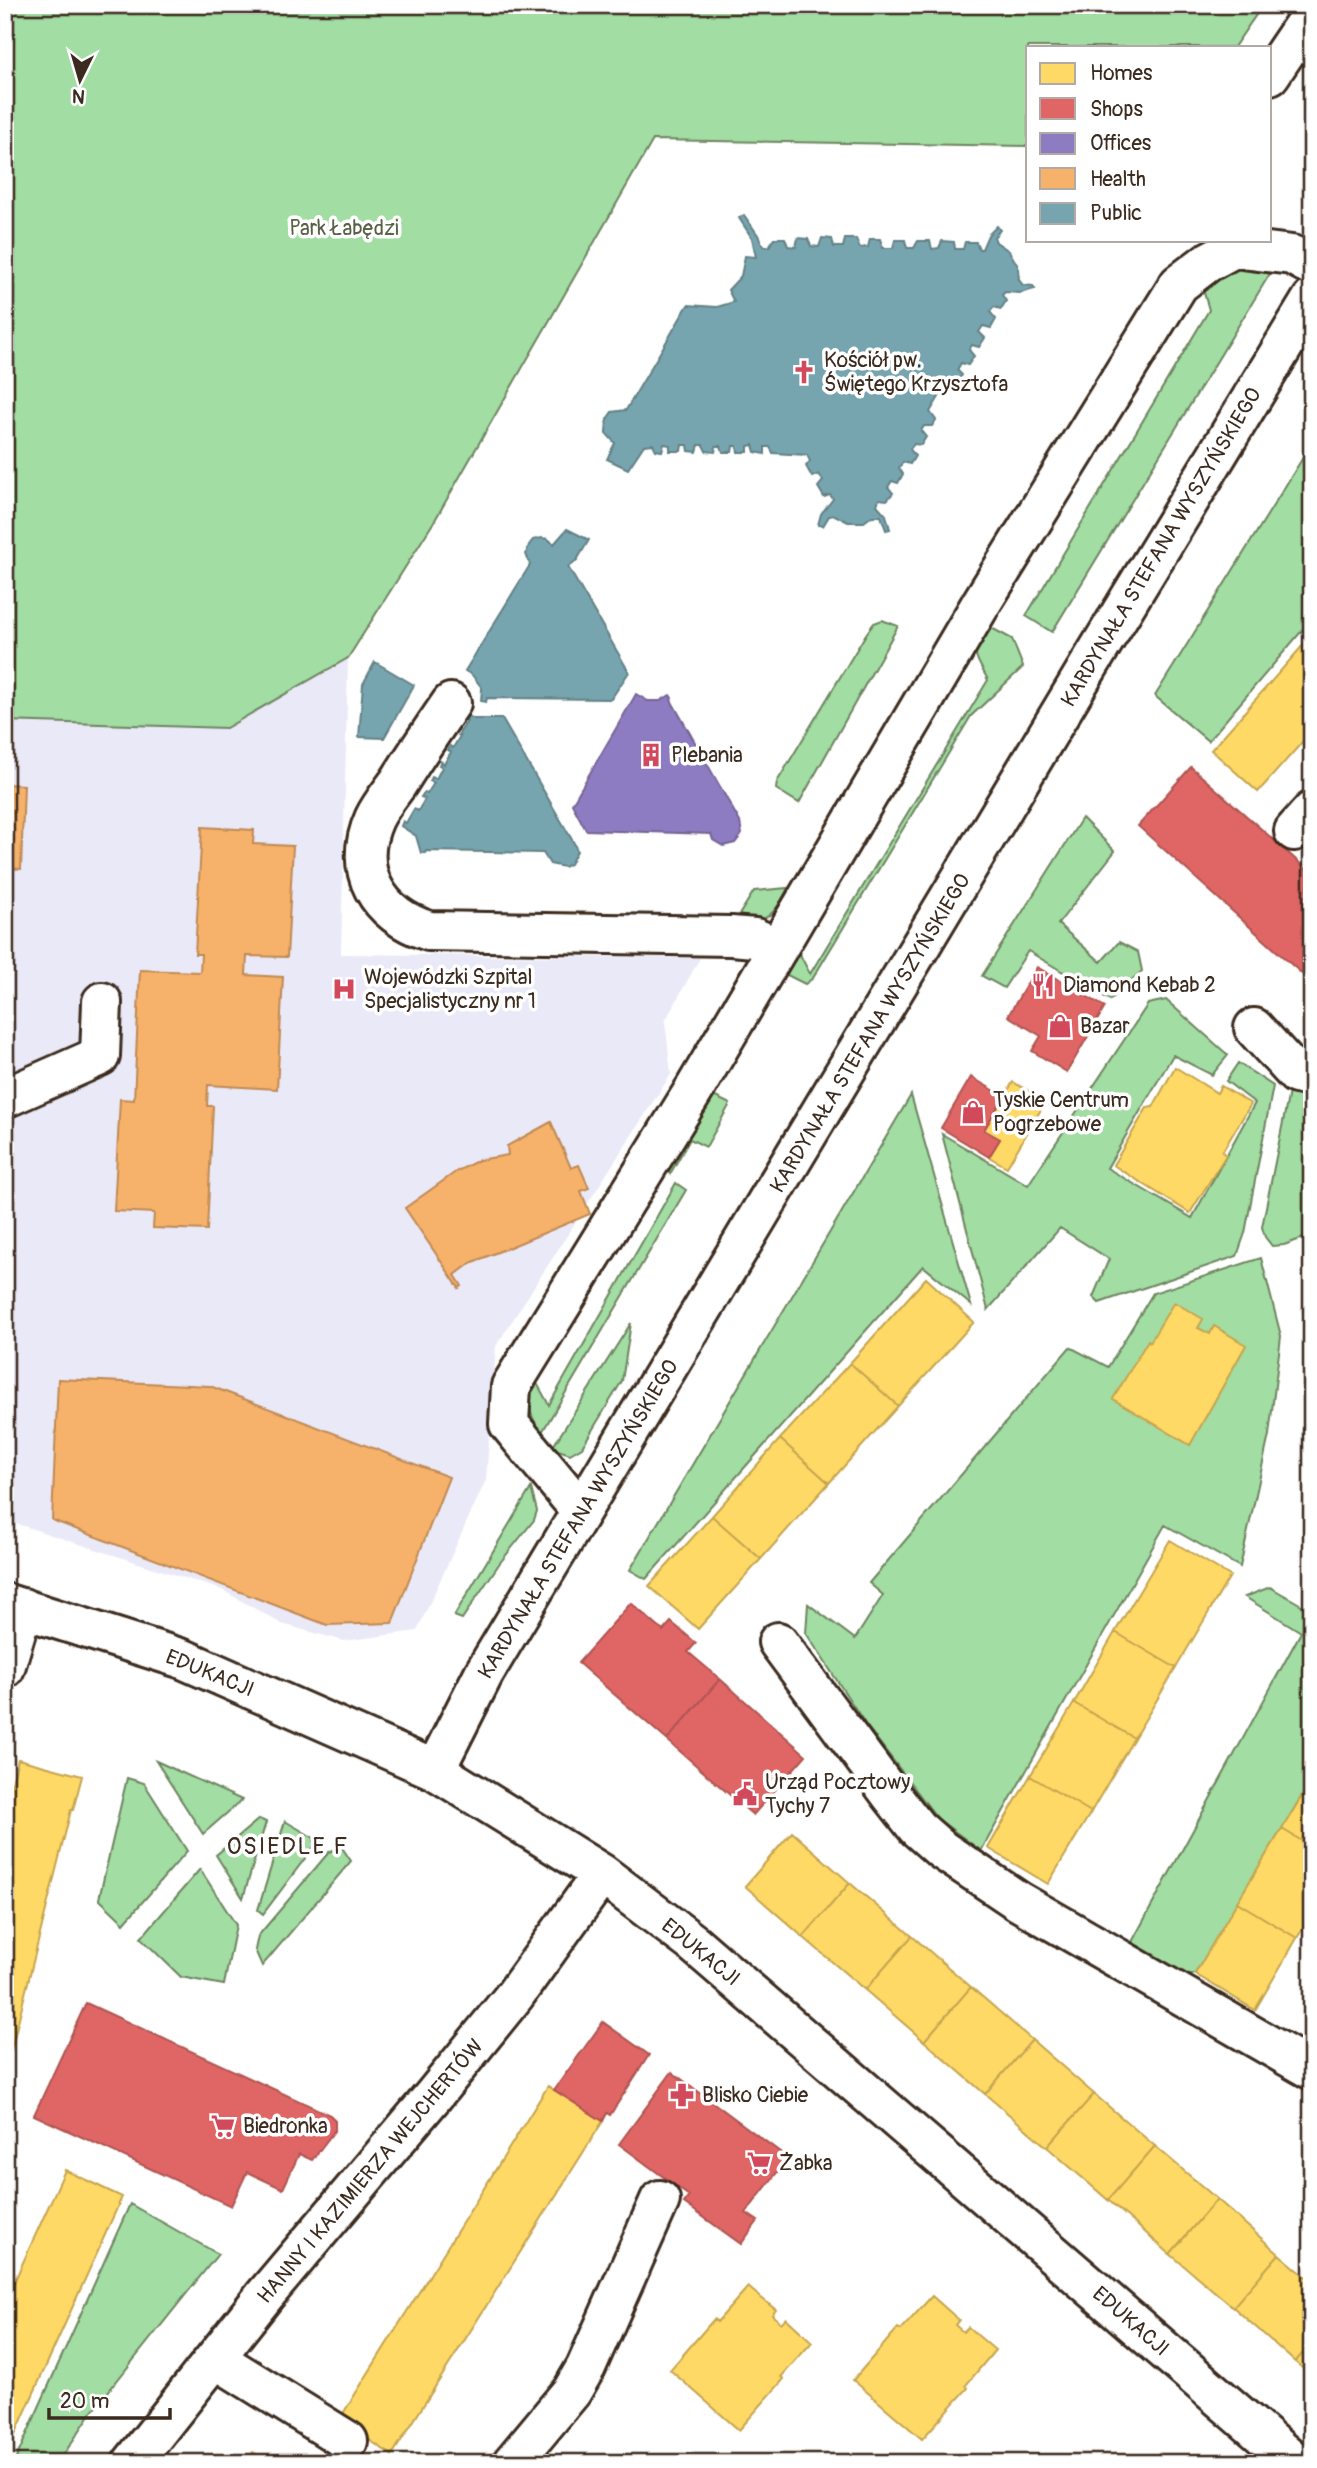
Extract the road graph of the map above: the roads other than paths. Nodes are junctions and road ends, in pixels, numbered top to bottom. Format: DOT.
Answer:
graph roads {
  1 [pos="1312,13"];
  2 [pos="1272,72"];
  3 [pos="1235,244"];
  4 [pos="1312,266"];
  5 [pos="1312,299"];
  6 [pos="451,703"];
  7 [pos="778,948"];
  8 [pos="102,1002"];
  9 [pos="1254,1028"];
  10 [pos="1312,1077"];
  11 [pos="5,1098"];
  12 [pos="581,1511"];
  13 [pos="14,1606"];
  14 [pos="778,1642"];
  15 [pos="5,1668"];
  16 [pos="435,1770"];
  17 [pos="602,1874"];
  18 [pos="1312,2070"];
  19 [pos="660,2200"];
  20 [pos="216,2359"];
  21 [pos="348,2441"];
  22 [pos="132,2463"];
  23 [pos="512,2463"];
  24 [pos="1295,2463"];
  1 -- 2 [label="street"];
  3 -- 4 [label="street"];
  3 -- 7 [label="street"];
  5 -- 12 [label="street, KARDYNAŁA STEFANA WYSZYŃSKIEGO"];
  6 -- 7 [label="street"];
  7 -- 12 [label="street"];
  8 -- 11 [label="street"];
  9 -- 10 [label="street"];
  12 -- 16 [label="street, KARDYNAŁA STEFANA WYSZYŃSKIEGO"];
  13 -- 15 [label="street"];
  13 -- 16 [label="street, EDUKACJI"];
  14 -- 18 [label="street"];
  16 -- 17 [label="street, EDUKACJI"];
  17 -- 20 [label="street, HANNY I KAZIMIERZA WEJCHERTÓW"];
  17 -- 24 [label="street, EDUKACJI"];
  19 -- 23 [label="street"];
  20 -- 21 [label="street"];
  20 -- 22 [label="street, HANNY I KAZIMIERZA WEJCHERTÓW"];
}
